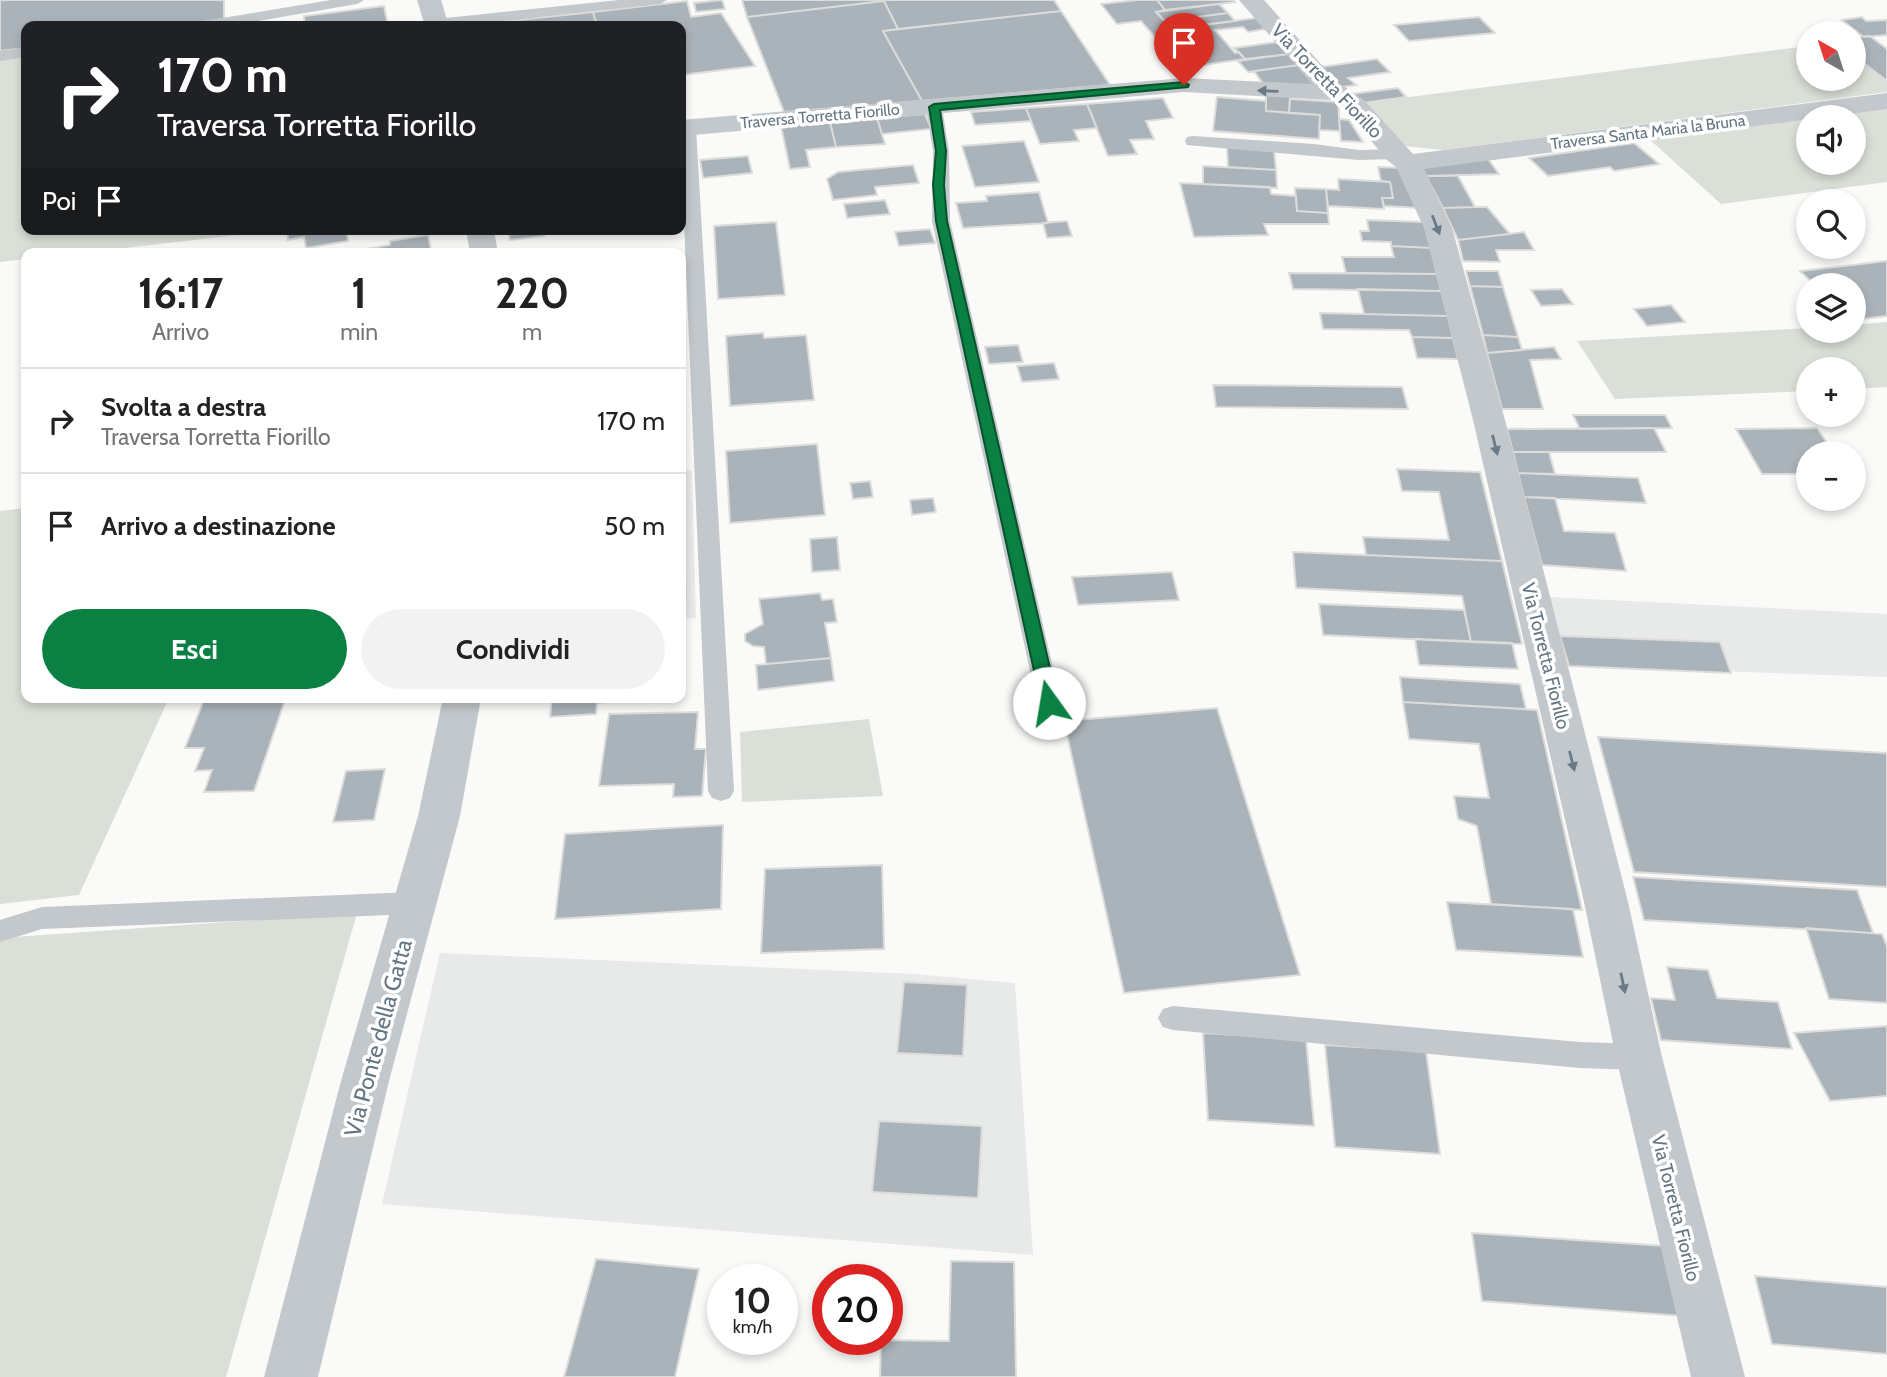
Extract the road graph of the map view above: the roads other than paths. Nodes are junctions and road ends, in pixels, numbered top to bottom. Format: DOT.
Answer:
graph roads {
  1 [pos="357,0"];
  2 [pos="429,0"];
  3 [pos="660,0"];
  4 [pos="1251,0"];
  5 [pos="233,21"];
  6 [pos="435,21"];
  7 [pos="472,21"];
  8 [pos="21,53"];
  9 [pos="0,56"];
  10 [pos="1336,93"];
  11 [pos="1887,101"];
  12 [pos="934,107"];
  13 [pos="686,128"];
  14 [pos="1193,141"];
  15 [pos="1402,158"];
  16 [pos="686,164"];
  17 [pos="461,703"];
  18 [pos="1049,703"];
  19 [pos="721,791"];
  20 [pos="414,903"];
  21 [pos="0,931"];
  22 [pos="1173,1018"];
  23 [pos="1639,1057"];
  24 [pos="291,1377"];
  25 [pos="1718,1377"];
  1 -- 5 [label="lane"];
  2 -- 6 [label="street"];
  3 -- 7 [label="lane"];
  4 -- 10 [label="street, Via Torretta Fiorillo"];
  8 -- 9 [label="lane"];
  10 -- 12 [label="street, Traversa Torretta Fiorillo, one-way"];
  10 -- 15 [label="street, Via Torretta Fiorillo"];
  11 -- 15 [label="street, Traversa Santa Maria la Bruna"];
  12 -- 13 [label="street, Traversa Torretta Fiorillo"];
  12 -- 18 [label="lane"];
  14 -- 15 [label="lane"];
  15 -- 23 [label="street, Via Torretta Fiorillo, one-way"];
  16 -- 19 [label="lane"];
  17 -- 20 [label="street, Via Ponte della Gatta"];
  20 -- 21 [label="lane"];
  20 -- 24 [label="street, Via Ponte della Gatta"];
  22 -- 23 [label="lane"];
  23 -- 25 [label="street, Via Torretta Fiorillo"];
}
